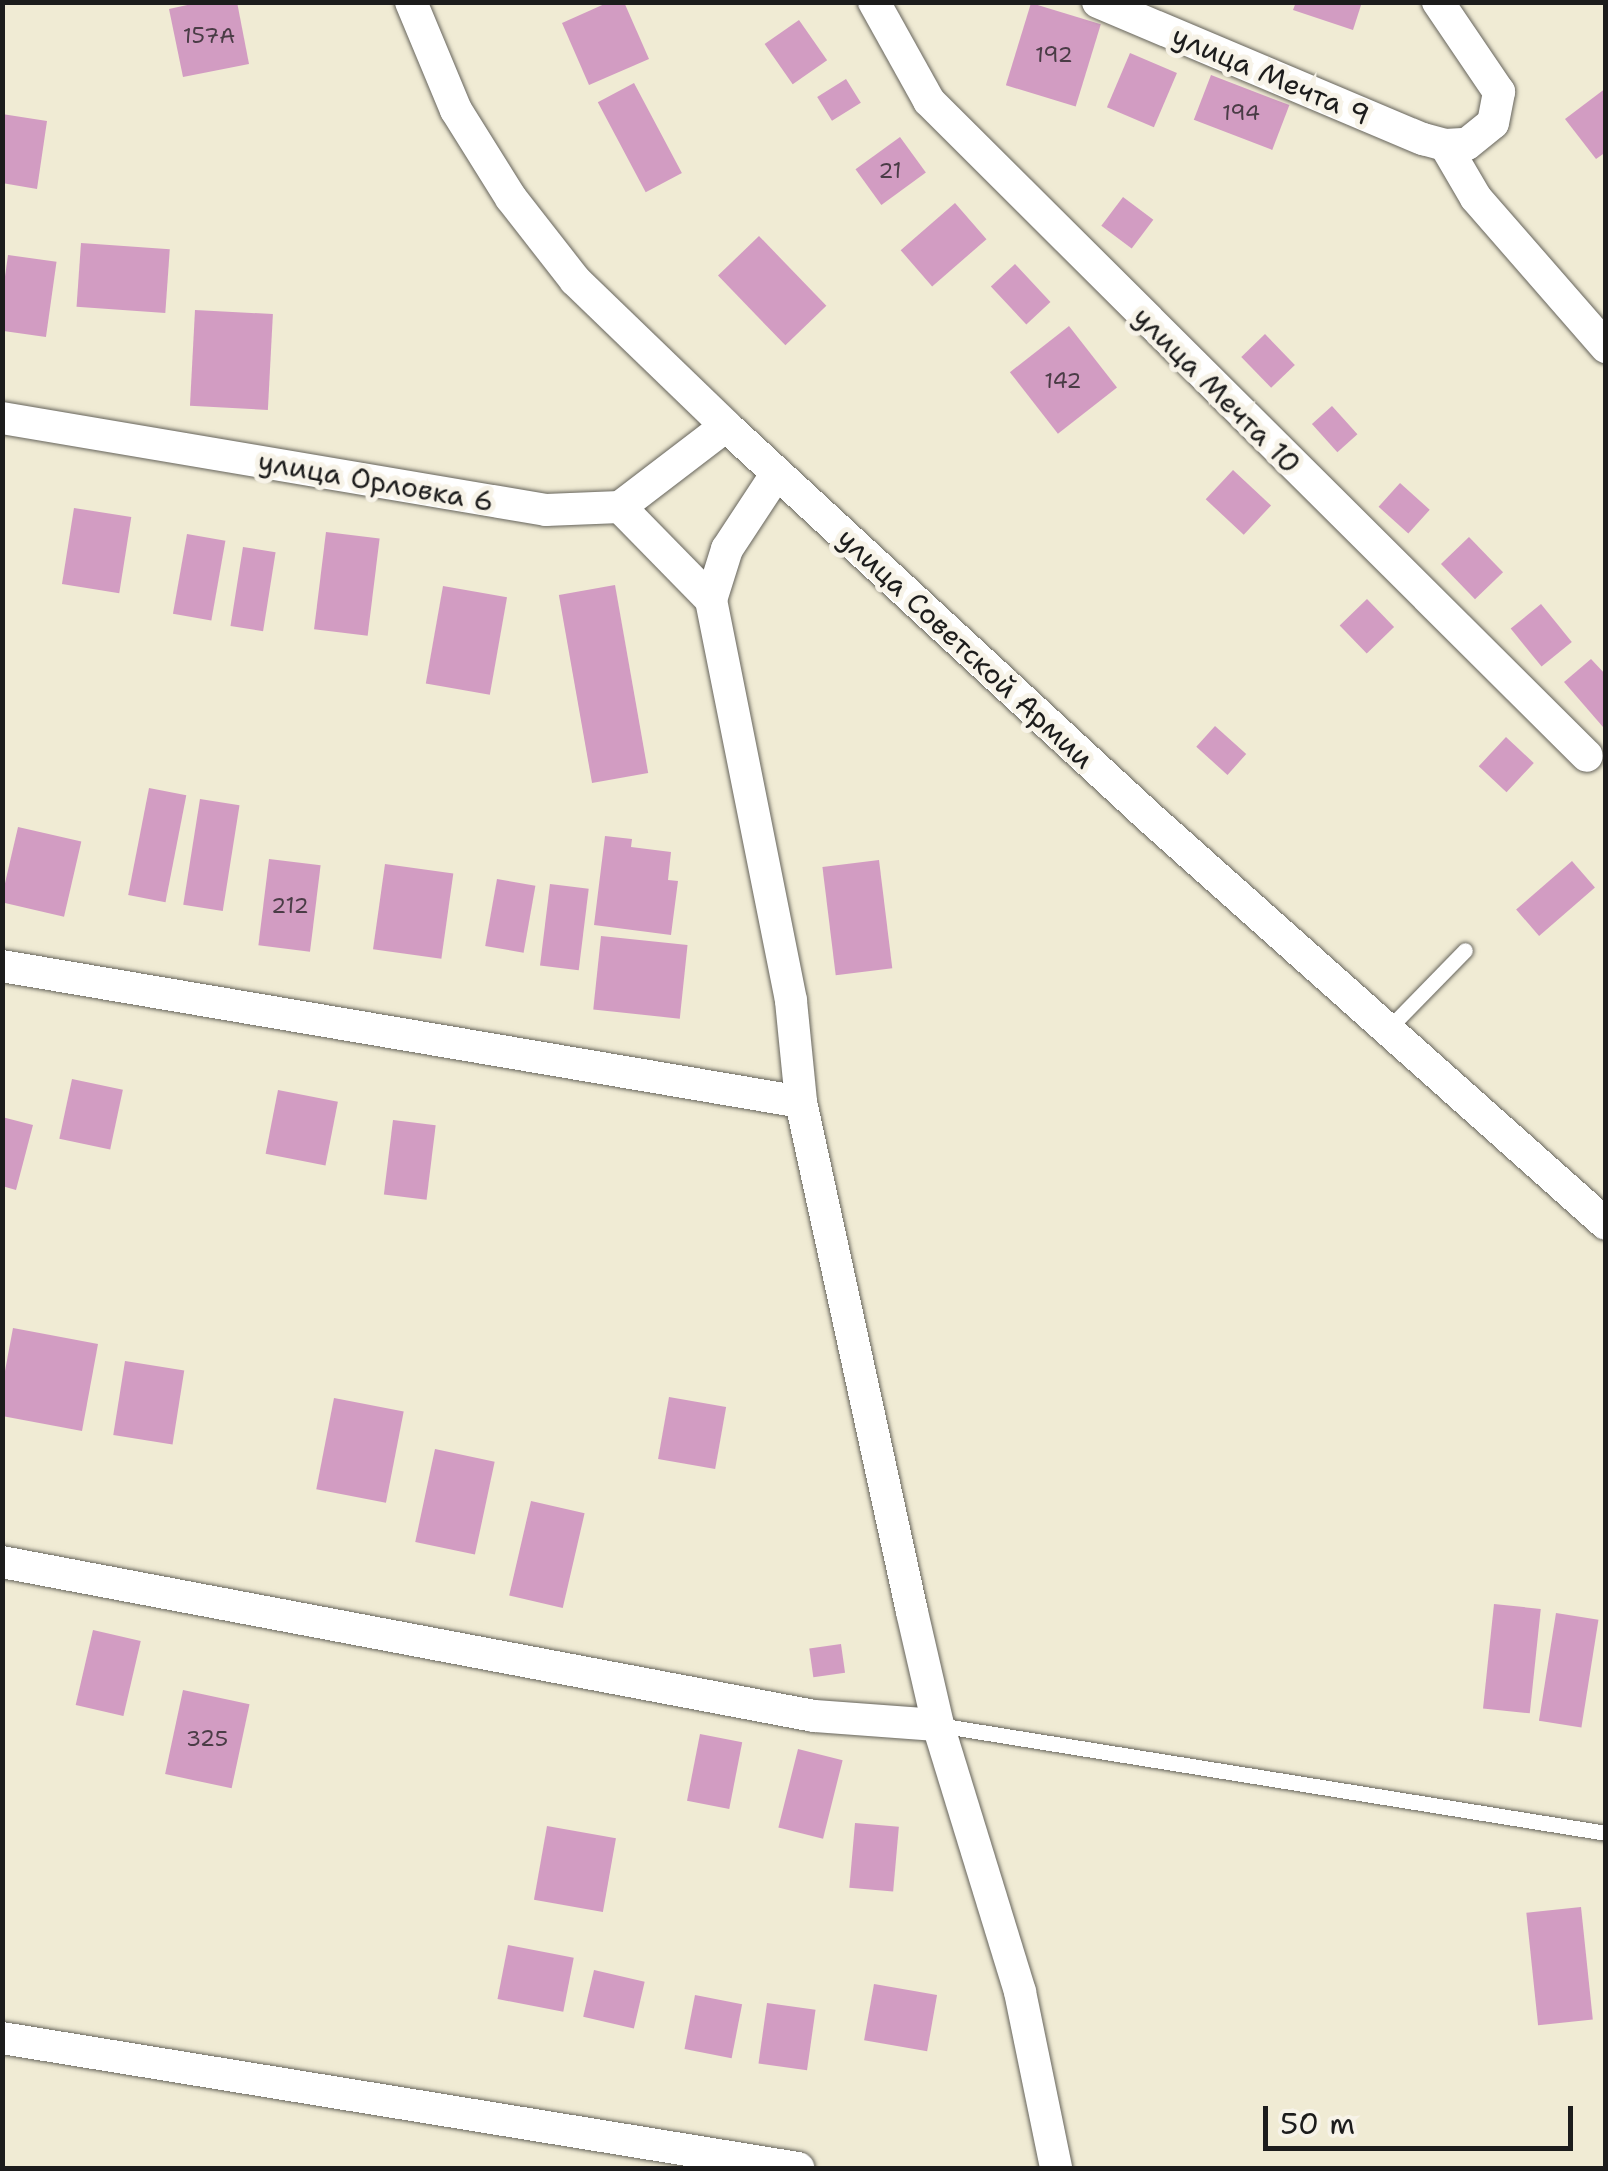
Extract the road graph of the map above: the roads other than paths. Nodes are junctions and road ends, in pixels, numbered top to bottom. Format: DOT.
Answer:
graph roads {
  1 [pos="411,2"];
  2 [pos="874,2"];
  3 [pos="1098,2"];
  4 [pos="1438,2"];
  5 [pos="1445,146"];
  6 [pos="1606,347"];
  7 [pos="2,418"];
  8 [pos="726,426"];
  9 [pos="777,474"];
  10 [pos="620,507"];
  11 [pos="711,600"];
  12 [pos="1587,756"];
  13 [pos="1465,950"];
  14 [pos="2,966"];
  15 [pos="1388,1030"];
  16 [pos="801,1102"];
  17 [pos="1606,1224"];
  18 [pos="2,1562"];
  19 [pos="938,1724"];
  20 [pos="1606,1833"];
  21 [pos="2,2038"];
  22 [pos="798,2168"];
  23 [pos="1056,2168"];
  1 -- 8 [label="street, улица Советской Армии"];
  2 -- 12 [label="street, улица Мечта 10"];
  3 -- 5 [label="street, улица Мечта 9"];
  4 -- 5 [label="street"];
  5 -- 6 [label="street"];
  7 -- 10 [label="street, улица Орловка 6"];
  8 -- 9 [label="street, улица Советской Армии"];
  8 -- 10 [label="street"];
  9 -- 11 [label="street"];
  9 -- 15 [label="street, улица Советской Армии"];
  10 -- 11 [label="street"];
  11 -- 16 [label="street"];
  13 -- 15 [label="lane"];
  14 -- 16 [label="street"];
  15 -- 17 [label="street, улица Советской Армии"];
  16 -- 19 [label="street"];
  18 -- 19 [label="street"];
  19 -- 20 [label="lane"];
  19 -- 23 [label="street"];
  21 -- 22 [label="street"];
}
